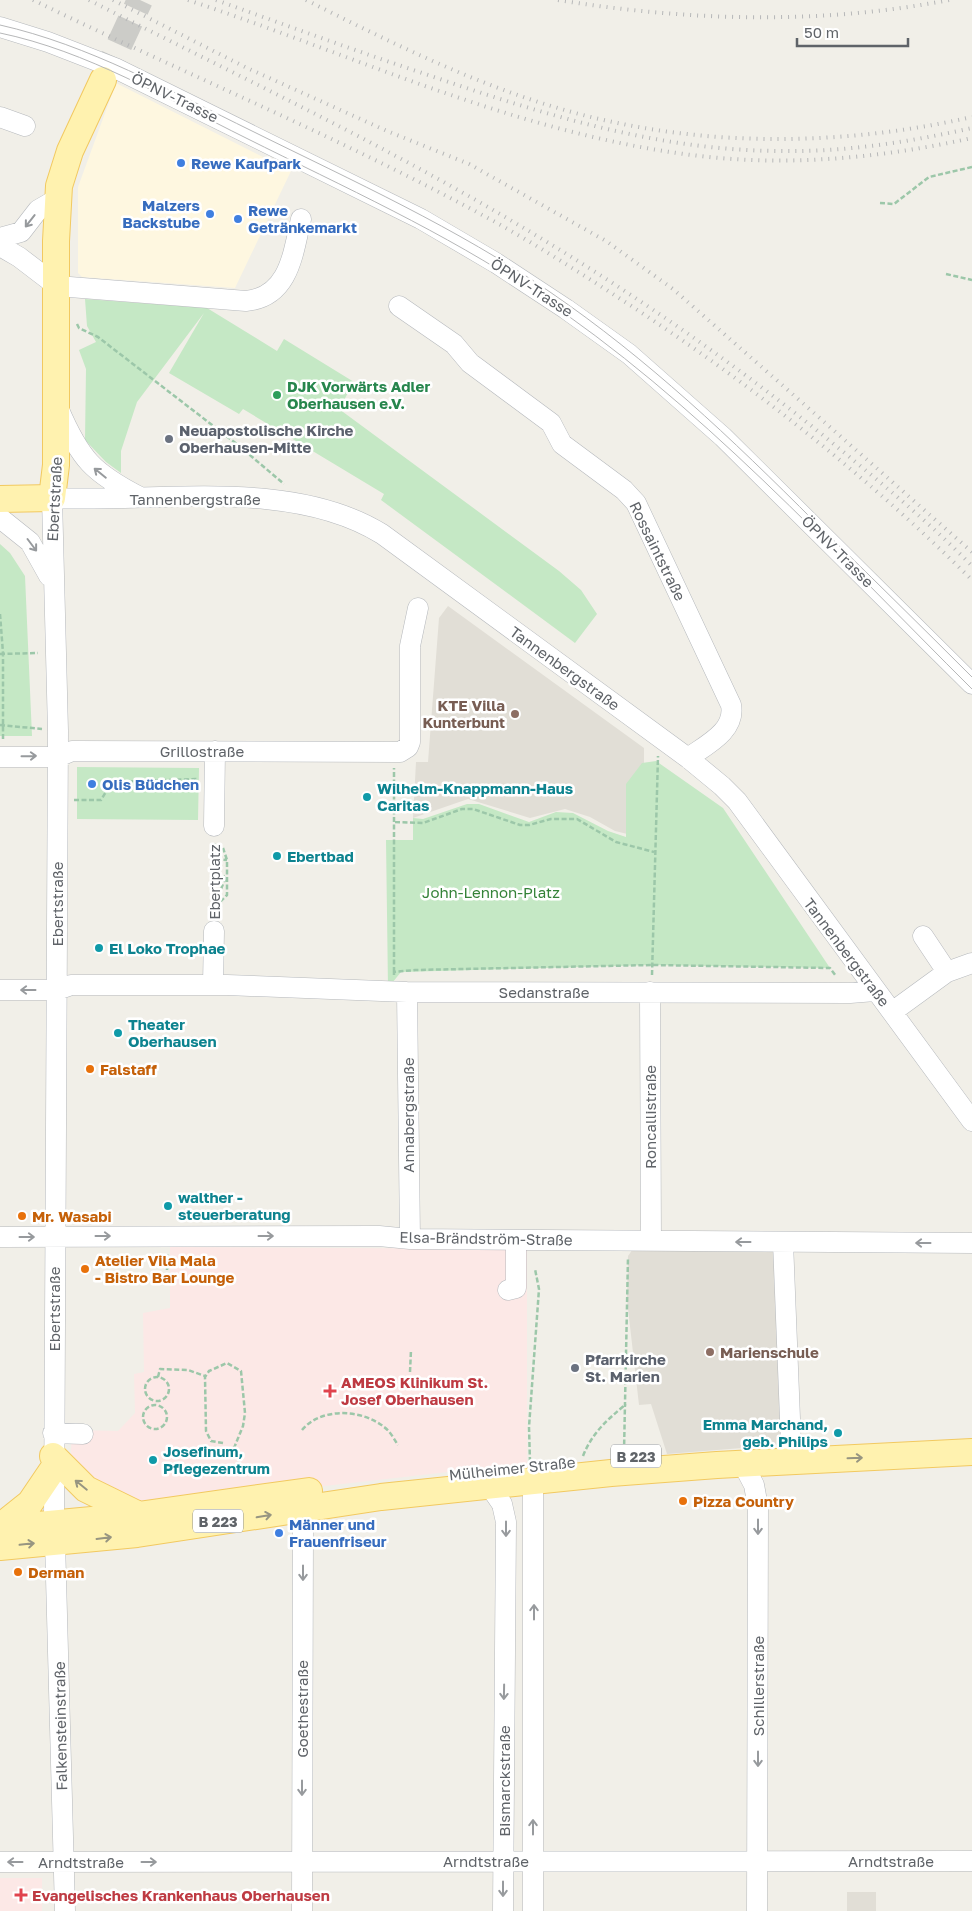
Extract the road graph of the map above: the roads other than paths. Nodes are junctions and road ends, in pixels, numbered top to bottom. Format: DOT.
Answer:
graph roads {
  1 [pos="0,27"];
  2 [pos="103,80"];
  3 [pos="0,117"];
  4 [pos="25,126"];
  5 [pos="57,199"];
  6 [pos="301,219"];
  7 [pos="0,238"];
  8 [pos="0,246"];
  9 [pos="57,286"];
  10 [pos="399,306"];
  11 [pos="57,405"];
  12 [pos="52,498"];
  13 [pos="142,498"];
  14 [pos="0,499"];
  15 [pos="0,518"];
  16 [pos="52,582"];
  17 [pos="418,608"];
  18 [pos="972,684"];
  19 [pos="215,751"];
  20 [pos="1,757"];
  21 [pos="58,757"];
  22 [pos="688,758"];
  23 [pos="214,826"];
  24 [pos="214,931"];
  25 [pos="923,936"];
  26 [pos="972,963"];
  27 [pos="947,972"];
  28 [pos="213,985"];
  29 [pos="64,987"];
  30 [pos="0,990"];
  31 [pos="875,991"];
  32 [pos="400,992"];
  33 [pos="650,992"];
  34 [pos="892,1012"];
  35 [pos="972,1121"];
  36 [pos="0,1237"];
  37 [pos="54,1237"];
  38 [pos="410,1239"];
  39 [pos="516,1240"];
  40 [pos="650,1241"];
  41 [pos="783,1242"];
  42 [pos="972,1243"];
  43 [pos="508,1290"];
  44 [pos="82,1434"];
  45 [pos="972,1434"];
  46 [pos="791,1444"];
  47 [pos="53,1452"];
  48 [pos="972,1452"];
  49 [pos="743,1464"];
  50 [pos="532,1473"];
  51 [pos="489,1485"];
  52 [pos="291,1511"];
  53 [pos="140,1515"];
  54 [pos="0,1528"];
  55 [pos="54,1532"];
  56 [pos="0,1547"];
  57 [pos="505,1652"];
  58 [pos="534,1652"];
  59 [pos="503,1861"];
  60 [pos="533,1861"];
  61 [pos="757,1861"];
  62 [pos="972,1861"];
  63 [pos="0,1862"];
  64 [pos="65,1862"];
  65 [pos="303,1862"];
  66 [pos="64,1911"];
  67 [pos="302,1911"];
  68 [pos="503,1911"];
  69 [pos="533,1911"];
  70 [pos="757,1911"];
  1 -- 18 [label="street, ÖPNV-Trasse"];
  2 -- 5 [label="main road, Ebertstraße"];
  3 -- 4 [label="street"];
  5 -- 7 [label="street, one-way"];
  5 -- 9 [label="main road, Ebertstraße"];
  6 -- 9 [label="street"];
  8 -- 9 [label="street"];
  9 -- 11 [label="main road, Ebertstraße"];
  10 -- 22 [label="street, Rossaintstraße"];
  11 -- 12 [label="main road, Ebertstraße"];
  13 -- 11 [label="street, one-way"];
  12 -- 13 [label="street, Tannenbergstraße"];
  12 -- 14 [label="main road, Tannenbergstraße"];
  12 -- 16 [label="street, Ebertstraße"];
  13 -- 22 [label="street, Tannenbergstraße"];
  15 -- 16 [label="street, one-way"];
  16 -- 21 [label="street, Ebertstraße"];
  17 -- 19 [label="street, Grillostraße"];
  19 -- 21 [label="street, Grillostraße"];
  19 -- 23 [label="street, Ebertplatz"];
  20 -- 21 [label="street, Grillostraße, one-way"];
  21 -- 29 [label="street, Ebertstraße"];
  22 -- 31 [label="street, Tannenbergstraße"];
  24 -- 28 [label="street, Ebertplatz"];
  25 -- 27 [label="street"];
  26 -- 27 [label="street"];
  27 -- 34 [label="street"];
  28 -- 29 [label="street, Sedanstraße"];
  28 -- 32 [label="street, Sedanstraße"];
  29 -- 30 [label="street, one-way"];
  29 -- 37 [label="street, Ebertstraße"];
  31 -- 33 [label="street, Sedanstraße"];
  31 -- 34 [label="street, Tannenbergstraße"];
  32 -- 33 [label="street, Sedanstraße"];
  32 -- 38 [label="street, Annabergstraße"];
  33 -- 40 [label="street, Roncallistraße"];
  34 -- 35 [label="street, Tannenbergstraße"];
  36 -- 37 [label="street, Elsa-Brändström-Straße, one-way"];
  37 -- 38 [label="street, Elsa-Brändström-Straße, one-way"];
  37 -- 47 [label="street, Ebertstraße"];
  38 -- 39 [label="street, Elsa-Brändström-Straße"];
  39 -- 40 [label="street, Elsa-Brändström-Straße"];
  39 -- 43 [label="street"];
  41 -- 40 [label="street, Elsa-Brändström-Straße, one-way"];
  42 -- 41 [label="street, Elsa-Brändström-Straße, one-way"];
  41 -- 46 [label="street"];
  44 -- 47 [label="street"];
  45 -- 46 [label="main road, Mülheimer Straße / B 223"];
  46 -- 50 [label="main road, Mülheimer Straße / B 223"];
  53 -- 47 [label="main road, one-way"];
  47 -- 54 [label="main road"];
  47 -- 55 [label="street, Ebertstraße"];
  49 -- 48 [label="main road, Mülheimer Straße / B 223, one-way"];
  49 -- 50 [label="main road, Mülheimer Straße / B 223"];
  49 -- 61 [label="street, Schillerstraße, one-way"];
  50 -- 51 [label="main road, Mülheimer Straße / B 223"];
  50 -- 53 [label="main road, Mülheimer Straße / B 223"];
  58 -- 50 [label="street, Bismarckstraße, one-way"];
  51 -- 52 [label="main road, Mülheimer Straße / B 223"];
  51 -- 57 [label="street, Bismarckstraße, one-way"];
  55 -- 52 [label="main road, Mülheimer Straße / B 223, one-way"];
  52 -- 65 [label="street, Goethestraße, one-way"];
  53 -- 55 [label="main road, Mülheimer Straße / B 223"];
  54 -- 55 [label="main road, Mülheimer Straße / B 223"];
  56 -- 55 [label="main road, Mülheimer Straße / B 223, one-way"];
  55 -- 64 [label="street, Falkensteinstraße"];
  57 -- 58 [label="street"];
  57 -- 59 [label="street, Bismarckstraße, one-way"];
  60 -- 58 [label="street, Bismarckstraße, one-way"];
  59 -- 60 [label="street, Arndtstraße"];
  59 -- 65 [label="street, Arndtstraße"];
  59 -- 68 [label="street, Bismarckstraße, one-way"];
  60 -- 61 [label="street, Arndtstraße"];
  60 -- 69 [label="street, Bismarckstraße"];
  61 -- 62 [label="street, Arndtstraße"];
  61 -- 70 [label="street, Schillerstraße"];
  64 -- 63 [label="street, Arndtstraße, one-way"];
  64 -- 65 [label="street, Arndtstraße, one-way"];
  64 -- 66 [label="street, Falkensteinstraße"];
  65 -- 67 [label="street, Goethestraße"];
}
